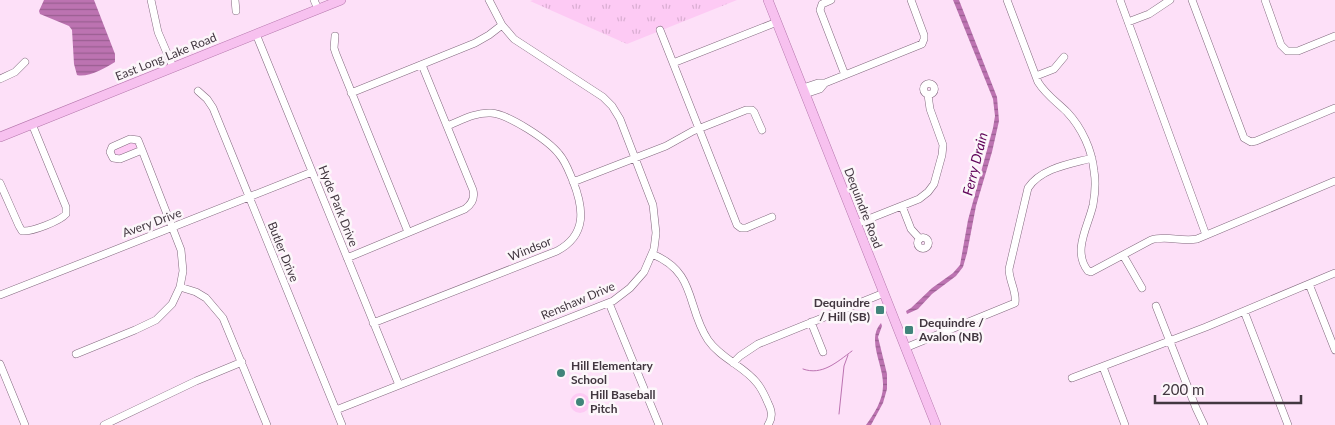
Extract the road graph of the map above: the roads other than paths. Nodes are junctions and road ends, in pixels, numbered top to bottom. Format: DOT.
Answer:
graph roads {
  1 [pos="152,0"];
  2 [pos="235,0"];
  3 [pos="314,0"];
  4 [pos="341,0"];
  5 [pos="490,0"];
  6 [pos="768,0"];
  7 [pos="831,0"];
  8 [pos="911,0"];
  9 [pos="1007,0"];
  10 [pos="1120,0"];
  11 [pos="1170,0"];
  12 [pos="1192,0"];
  13 [pos="1265,0"];
  14 [pos="326,3"];
  15 [pos="318,9"];
  16 [pos="236,11"];
  17 [pos="777,22"];
  18 [pos="1128,22"];
  19 [pos="502,25"];
  20 [pos="660,30"];
  21 [pos="256,34"];
  22 [pos="335,36"];
  23 [pos="1335,36"];
  24 [pos="1064,57"];
  25 [pos="25,62"];
  26 [pos="673,63"];
  27 [pos="422,65"];
  28 [pos="173,68"];
  29 [pos="845,75"];
  30 [pos="1036,76"];
  31 [pos="0,79"];
  32 [pos="198,91"];
  33 [pos="804,91"];
  34 [pos="351,93"];
  35 [pos="928,94"];
  36 [pos="1335,108"];
  37 [pos="32,124"];
  38 [pos="447,126"];
  39 [pos="699,129"];
  40 [pos="762,130"];
  41 [pos="0,137"];
  42 [pos="142,150"];
  43 [pos="635,158"];
  44 [pos="1092,158"];
  45 [pos="312,172"];
  46 [pos="1335,181"];
  47 [pos="573,182"];
  48 [pos="0,183"];
  49 [pos="249,197"];
  50 [pos="902,206"];
  51 [pos="772,217"];
  52 [pos="856,224"];
  53 [pos="173,228"];
  54 [pos="408,232"];
  55 [pos="1206,235"];
  56 [pos="920,239"];
  57 [pos="652,254"];
  58 [pos="1123,255"];
  59 [pos="346,258"];
  60 [pos="1335,273"];
  61 [pos="1309,284"];
  62 [pos="180,287"];
  63 [pos="1142,288"];
  64 [pos="884,293"];
  65 [pos="0,295"];
  66 [pos="609,303"];
  67 [pos="1156,306"];
  68 [pos="1244,312"];
  69 [pos="811,322"];
  70 [pos="374,323"];
  71 [pos="1170,341"];
  72 [pos="905,348"];
  73 [pos="1335,350"];
  74 [pos="823,352"];
  75 [pos="76,354"];
  76 [pos="242,362"];
  77 [pos="733,363"];
  78 [pos="0,364"];
  79 [pos="1102,367"];
  80 [pos="1072,378"];
  81 [pos="399,385"];
  82 [pos="336,410"];
  83 [pos="770,422"];
  84 [pos="24,425"];
  85 [pos="104,425"];
  86 [pos="267,425"];
  87 [pos="342,425"];
  88 [pos="659,425"];
  89 [pos="936,425"];
  90 [pos="1125,425"];
  91 [pos="1204,425"];
  92 [pos="1288,425"];
  1 -- 28 [label="street"];
  2 -- 16 [label="street"];
  3 -- 15 [label="street"];
  4 -- 14 [label="main road, East Long Lake Road"];
  5 -- 19 [label="street, Renshaw Drive"];
  6 -- 17 [label="main road, Dequindre Road"];
  7 -- 29 [label="street"];
  8 -- 29 [label="street"];
  9 -- 30 [label="street"];
  10 -- 18 [label="street"];
  11 -- 18 [label="street"];
  12 -- 36 [label="street"];
  13 -- 23 [label="street"];
  14 -- 15 [label="main road, East Long Lake Road"];
  15 -- 21 [label="main road, East Long Lake Road"];
  17 -- 26 [label="street"];
  17 -- 33 [label="main road, Dequindre Road"];
  18 -- 55 [label="street"];
  19 -- 27 [label="street"];
  19 -- 43 [label="street, Renshaw Drive"];
  20 -- 26 [label="street"];
  21 -- 28 [label="main road, East Long Lake Road"];
  21 -- 45 [label="street, Hyde Park Drive"];
  22 -- 34 [label="street"];
  24 -- 30 [label="street"];
  25 -- 31 [label="street"];
  26 -- 39 [label="street"];
  27 -- 34 [label="street"];
  27 -- 38 [label="street"];
  28 -- 37 [label="main road, East Long Lake Road"];
  29 -- 33 [label="street"];
  30 -- 44 [label="street"];
  32 -- 49 [label="street, Butler Drive"];
  33 -- 52 [label="main road, Dequindre Road"];
  34 -- 54 [label="street"];
  35 -- 50 [label="street"];
  37 -- 41 [label="main road, East Long Lake Road"];
  37 -- 48 [label="street"];
  38 -- 47 [label="street, Windsor"];
  38 -- 54 [label="street"];
  39 -- 40 [label="street"];
  39 -- 43 [label="street"];
  39 -- 51 [label="street"];
  42 -- 53 [label="street"];
  43 -- 47 [label="street"];
  43 -- 57 [label="street, Renshaw Drive"];
  44 -- 58 [label="street"];
  44 -- 72 [label="street"];
  45 -- 49 [label="street, Avery Drive"];
  45 -- 59 [label="street, Hyde Park Drive"];
  46 -- 55 [label="street"];
  47 -- 70 [label="street, Windsor"];
  49 -- 53 [label="street, Avery Drive"];
  49 -- 82 [label="street, Butler Drive"];
  50 -- 52 [label="street"];
  50 -- 56 [label="street"];
  52 -- 64 [label="main road, Dequindre Road"];
  53 -- 62 [label="street"];
  53 -- 65 [label="street, Avery Drive"];
  54 -- 59 [label="street"];
  55 -- 58 [label="street"];
  57 -- 66 [label="street, Renshaw Drive"];
  57 -- 77 [label="street"];
  58 -- 63 [label="street"];
  59 -- 70 [label="street, Hyde Park Drive"];
  60 -- 61 [label="street"];
  61 -- 68 [label="street"];
  61 -- 73 [label="street"];
  62 -- 75 [label="street"];
  62 -- 76 [label="street"];
  64 -- 69 [label="street"];
  64 -- 72 [label="main road, Dequindre Road"];
  66 -- 81 [label="street, Renshaw Drive"];
  66 -- 88 [label="street"];
  67 -- 71 [label="street"];
  68 -- 71 [label="street"];
  68 -- 92 [label="street"];
  69 -- 74 [label="street"];
  69 -- 77 [label="street"];
  70 -- 81 [label="street, Hyde Park Drive"];
  71 -- 79 [label="street"];
  71 -- 91 [label="street"];
  72 -- 89 [label="main road, Dequindre Road"];
  76 -- 85 [label="street"];
  76 -- 86 [label="street"];
  77 -- 83 [label="street"];
  78 -- 84 [label="street"];
  79 -- 80 [label="street"];
  79 -- 90 [label="street"];
  81 -- 82 [label="street, Renshaw Drive"];
  82 -- 87 [label="street, Butler Drive"];
}
